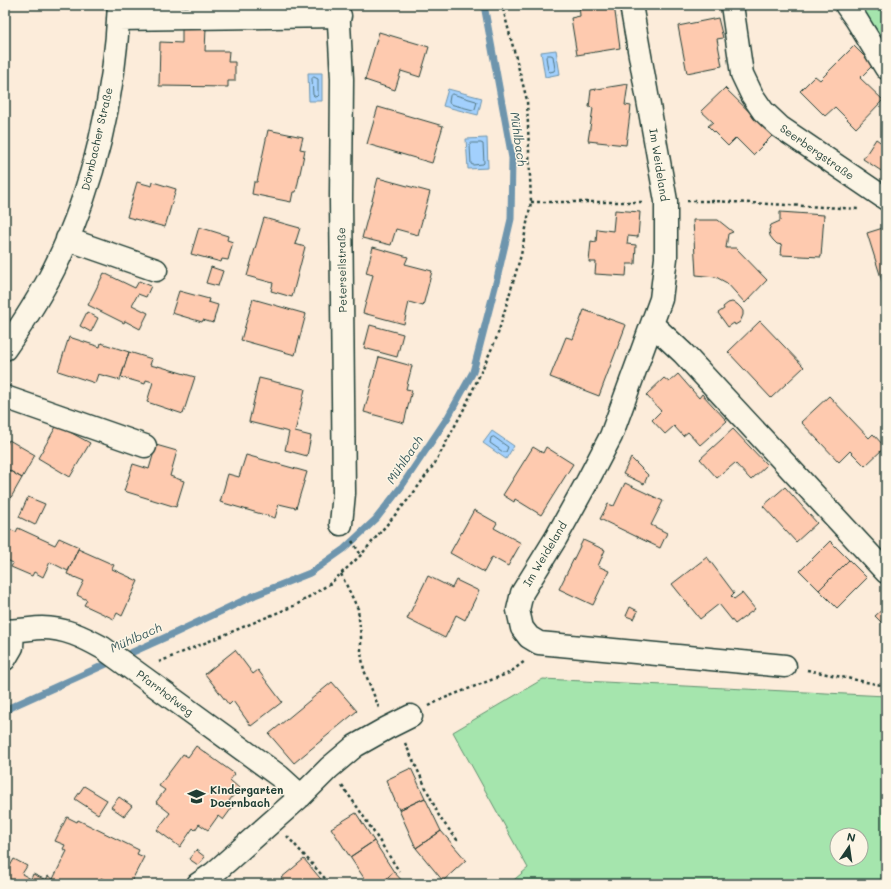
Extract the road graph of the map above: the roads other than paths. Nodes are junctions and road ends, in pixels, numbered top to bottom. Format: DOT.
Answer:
graph roads {
  1 [pos="631,5"];
  2 [pos="732,5"];
  3 [pos="846,5"];
  4 [pos="339,10"];
  5 [pos="118,12"];
  6 [pos="886,68"];
  7 [pos="886,199"];
  8 [pos="68,239"];
  9 [pos="156,270"];
  10 [pos="653,325"];
  11 [pos="5,349"];
  12 [pos="5,397"];
  13 [pos="145,446"];
  14 [pos="341,524"];
  15 [pos="886,572"];
  16 [pos="9,631"];
  17 [pos="5,659"];
  18 [pos="784,666"];
  19 [pos="398,723"];
  20 [pos="301,796"];
  21 [pos="198,884"];
  1 -- 10 [label="street, Im Weideland"];
  2 -- 7 [label="street, Seerbergstraße"];
  3 -- 6 [label="street"];
  4 -- 5 [label="street, Peterseilstraße"];
  4 -- 14 [label="street, Peterseilstraße"];
  5 -- 8 [label="street, Dörnbacher Straße"];
  8 -- 9 [label="street"];
  8 -- 11 [label="street, Dörnbacher Straße"];
  10 -- 15 [label="street"];
  10 -- 18 [label="street, Im Weideland"];
  12 -- 13 [label="street"];
  16 -- 17 [label="street, Pfarrhofweg"];
  16 -- 20 [label="street, Pfarrhofweg"];
  19 -- 20 [label="street"];
  20 -- 21 [label="street"];
}
